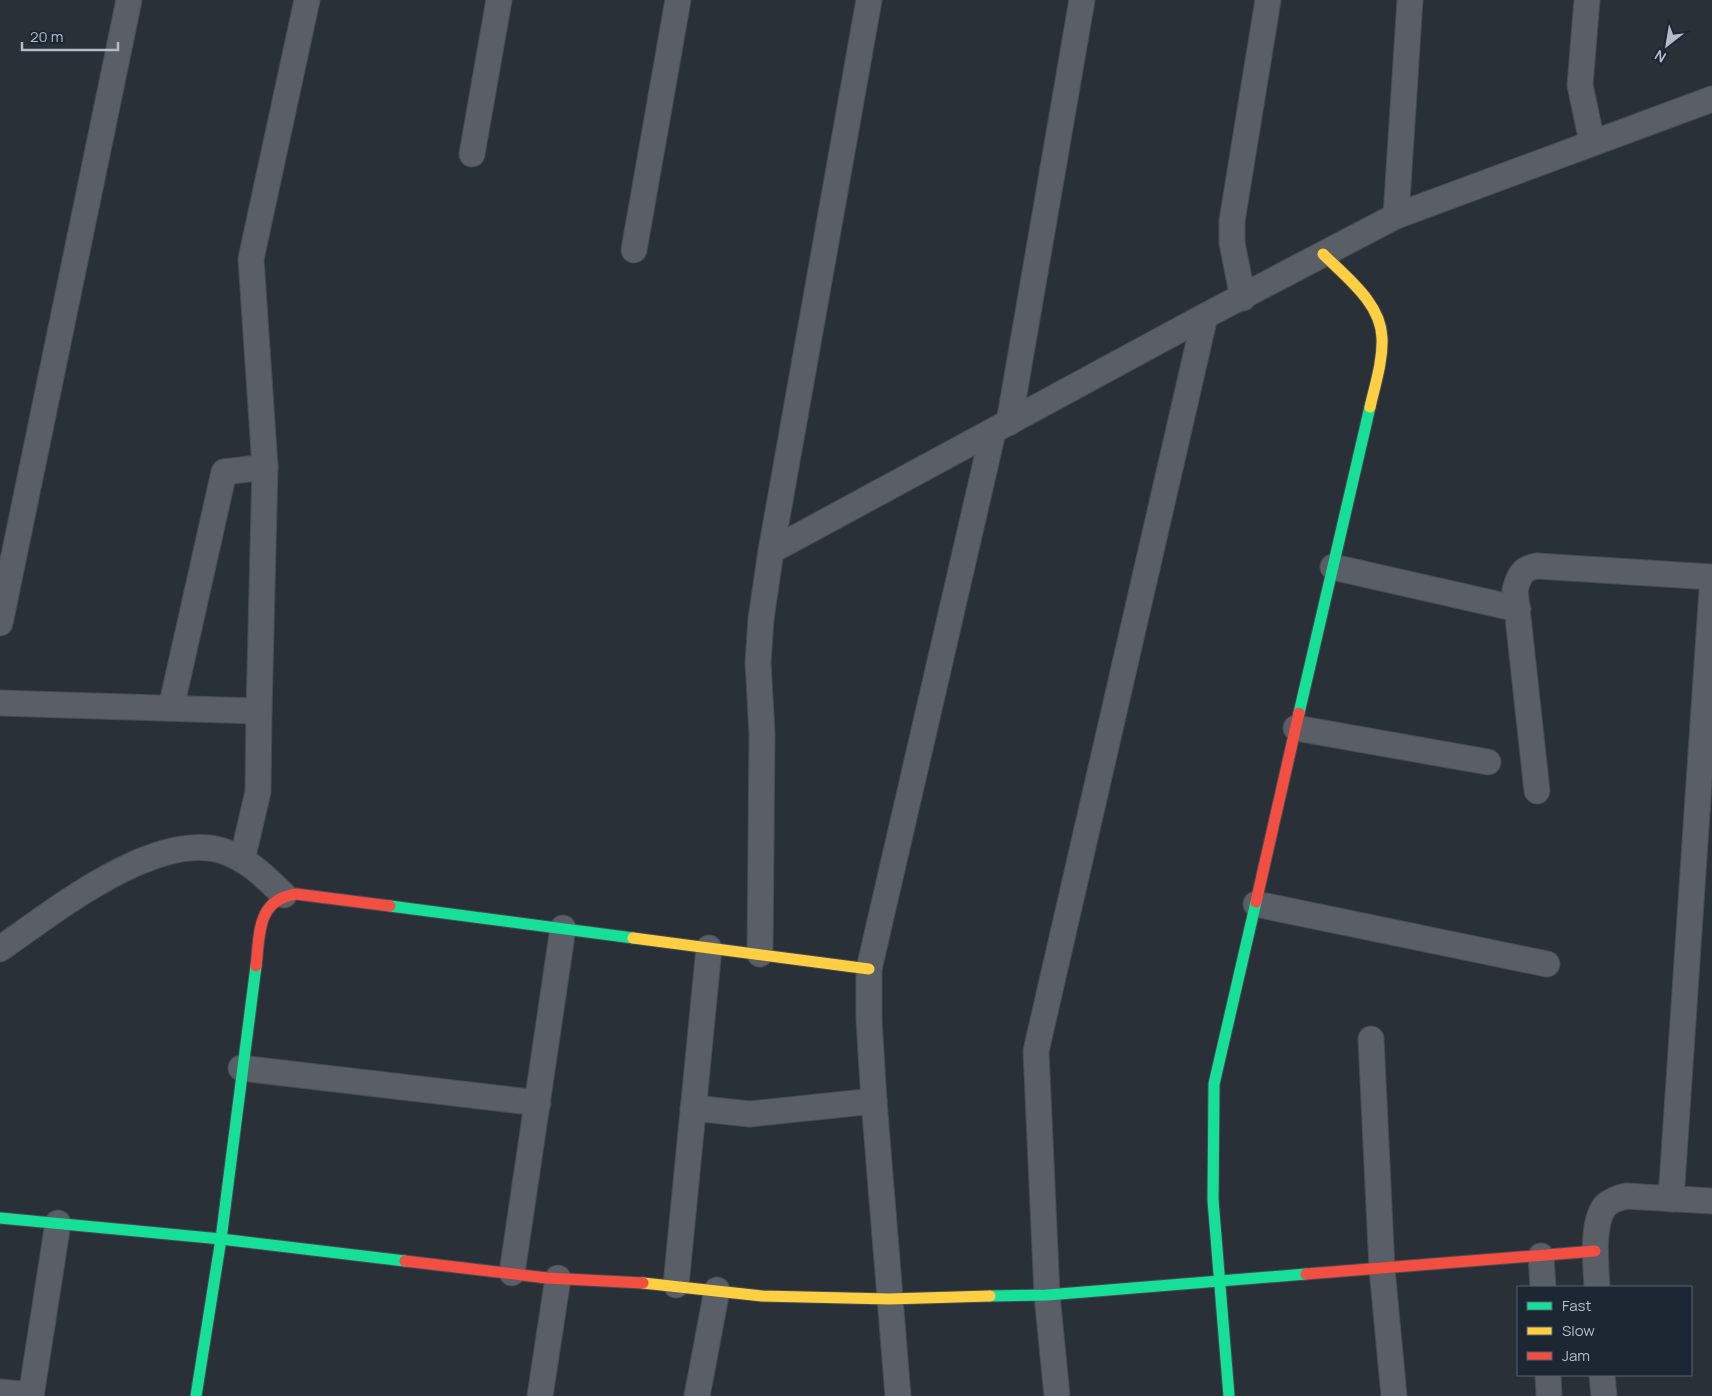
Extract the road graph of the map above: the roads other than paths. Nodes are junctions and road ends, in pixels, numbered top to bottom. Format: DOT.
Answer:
graph roads {
  1 [pos="129,0"];
  2 [pos="307,0"];
  3 [pos="499,0"];
  4 [pos="678,0"];
  5 [pos="869,0"];
  6 [pos="1082,0"];
  7 [pos="1268,0"];
  8 [pos="1410,0"];
  9 [pos="1587,0"];
  10 [pos="1712,99"];
  11 [pos="1592,142"];
  12 [pos="472,154"];
  13 [pos="1396,216"];
  14 [pos="634,250"];
  15 [pos="1323,254"];
  16 [pos="1242,298"];
  17 [pos="1205,316"];
  18 [pos="1001,428"];
  19 [pos="265,467"];
  20 [pos="770,551"];
  21 [pos="1333,567"];
  22 [pos="1712,577"];
  23 [pos="1712,590"];
  24 [pos="1518,609"];
  25 [pos="0,622"];
  26 [pos="0,703"];
  27 [pos="171,708"];
  28 [pos="259,712"];
  29 [pos="1296,728"];
  30 [pos="1488,762"];
  31 [pos="1537,791"];
  32 [pos="242,860"];
  33 [pos="284,895"];
  34 [pos="1256,904"];
  35 [pos="563,928"];
  36 [pos="709,948"];
  37 [pos="0,949"];
  38 [pos="760,954"];
  39 [pos="1547,964"];
  40 [pos="869,969"];
  41 [pos="1371,1039"];
  42 [pos="242,1068"];
  43 [pos="874,1101"];
  44 [pos="538,1104"];
  45 [pos="693,1108"];
  46 [pos="1671,1199"];
  47 [pos="1712,1201"];
  48 [pos="0,1218"];
  49 [pos="58,1224"];
  50 [pos="221,1239"];
  51 [pos="1595,1251"];
  52 [pos="1541,1256"];
  53 [pos="1382,1269"];
  54 [pos="512,1274"];
  55 [pos="558,1278"];
  56 [pos="1219,1282"];
  57 [pos="676,1285"];
  58 [pos="1543,1286"];
  59 [pos="1597,1286"];
  60 [pos="717,1290"];
  61 [pos="1047,1295"];
  62 [pos="889,1299"];
  63 [pos="1548,1376"];
  64 [pos="1602,1376"];
  65 [pos="0,1392"];
  66 [pos="31,1396"];
  67 [pos="196,1396"];
  68 [pos="540,1396"];
  69 [pos="697,1396"];
  70 [pos="898,1396"];
  71 [pos="1057,1396"];
  72 [pos="1229,1396"];
  73 [pos="1394,1396"];
  74 [pos="1550,1396"];
  75 [pos="1604,1396"];
  1 -- 25 [label="street"];
  2 -- 19 [label="street"];
  3 -- 12 [label="street"];
  4 -- 14 [label="street"];
  5 -- 20 [label="street"];
  6 -- 18 [label="street"];
  7 -- 16 [label="street"];
  8 -- 13 [label="street"];
  9 -- 11 [label="street"];
  10 -- 11 [label="street"];
  11 -- 13 [label="street"];
  13 -- 15 [label="street"];
  15 -- 16 [label="street"];
  15 -- 21 [label="street"];
  16 -- 17 [label="street"];
  17 -- 18 [label="street"];
  17 -- 61 [label="street"];
  18 -- 20 [label="street"];
  18 -- 40 [label="street"];
  19 -- 27 [label="street"];
  19 -- 28 [label="street"];
  20 -- 38 [label="street"];
  21 -- 24 [label="street"];
  21 -- 29 [label="street"];
  22 -- 24 [label="street"];
  23 -- 46 [label="street"];
  24 -- 31 [label="street"];
  26 -- 27 [label="street"];
  27 -- 28 [label="street"];
  28 -- 32 [label="street"];
  29 -- 30 [label="street"];
  29 -- 34 [label="street"];
  32 -- 33 [label="street"];
  32 -- 37 [label="street"];
  33 -- 35 [label="street"];
  33 -- 42 [label="street"];
  34 -- 39 [label="street"];
  34 -- 56 [label="street"];
  35 -- 36 [label="street"];
  35 -- 44 [label="street"];
  36 -- 38 [label="street"];
  36 -- 45 [label="street"];
  38 -- 40 [label="street"];
  40 -- 43 [label="street"];
  41 -- 53 [label="street"];
  42 -- 44 [label="street"];
  42 -- 50 [label="street"];
  43 -- 45 [label="street"];
  43 -- 62 [label="street"];
  44 -- 54 [label="street"];
  45 -- 57 [label="street"];
  46 -- 47 [label="street"];
  46 -- 51 [label="street"];
  48 -- 49 [label="street"];
  49 -- 50 [label="street"];
  49 -- 66 [label="street"];
  50 -- 54 [label="street"];
  50 -- 67 [label="street"];
  51 -- 52 [label="street"];
  51 -- 59 [label="street"];
  52 -- 53 [label="street"];
  52 -- 58 [label="street"];
  53 -- 56 [label="street"];
  53 -- 73 [label="street"];
  54 -- 55 [label="street"];
  55 -- 57 [label="street"];
  55 -- 68 [label="street"];
  56 -- 61 [label="street"];
  56 -- 72 [label="street"];
  57 -- 60 [label="street"];
  60 -- 62 [label="street"];
  60 -- 69 [label="street"];
  61 -- 62 [label="street"];
  61 -- 71 [label="street"];
  62 -- 70 [label="street"];
  63 -- 74 [label="street"];
  64 -- 75 [label="street"];
  65 -- 66 [label="street"];
}
